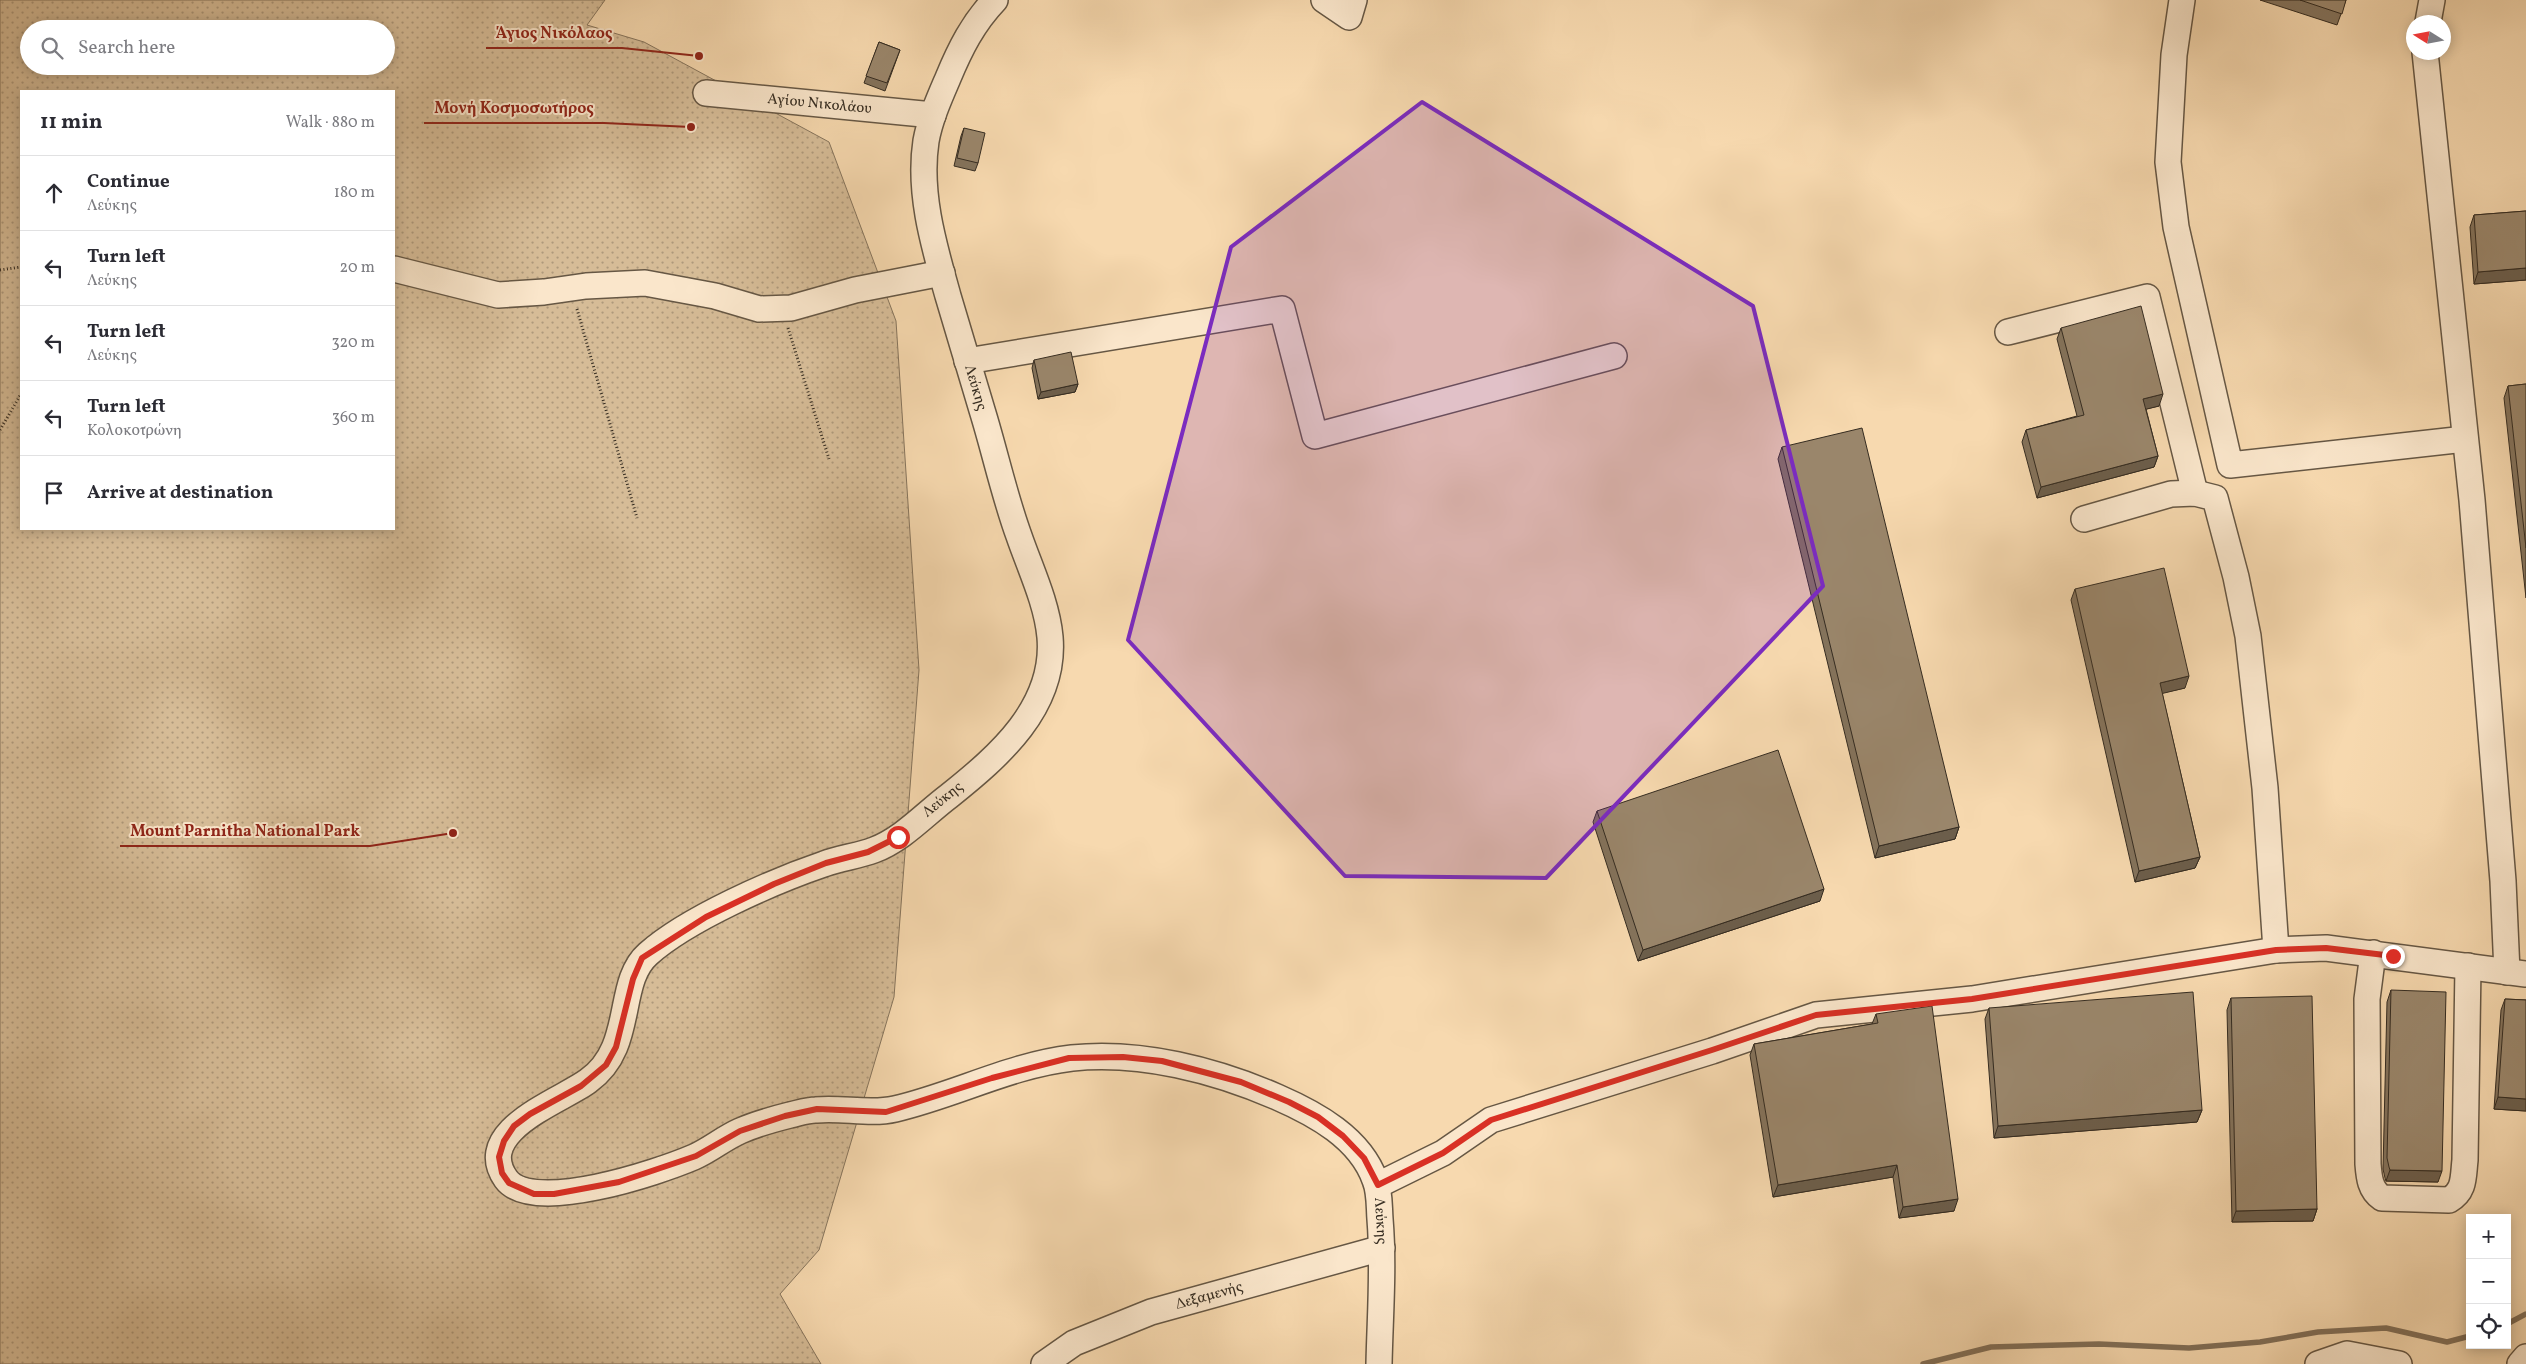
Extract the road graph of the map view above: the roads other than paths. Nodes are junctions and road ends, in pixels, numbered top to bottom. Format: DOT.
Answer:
graph roads {
  1 [pos="995,0"];
  2 [pos="1324,0"];
  3 [pos="1354,0"];
  4 [pos="2182,0"];
  5 [pos="2432,0"];
  6 [pos="2429,15"];
  7 [pos="2426,60"];
  8 [pos="706,93"];
  9 [pos="933,115"];
  10 [pos="395,269"];
  11 [pos="942,273"];
  12 [pos="2008,332"];
  13 [pos="1614,356"];
  14 [pos="967,361"];
  15 [pos="2465,440"];
  16 [pos="2195,493"];
  17 [pos="2084,519"];
  18 [pos="2276,950"];
  19 [pos="2373,953"];
  20 [pos="2468,966"];
  21 [pos="2517,973"];
  22 [pos="1378,1185"];
  23 [pos="1382,1248"];
  24 [pos="2526,1357"];
  25 [pos="1044,1364"];
  26 [pos="1379,1364"];
  27 [pos="2318,1364"];
  28 [pos="2399,1364"];
  29 [pos="2520,1364"];
  1 -- 9 [label="street, Λεύκης"];
  2 -- 3 [label="street"];
  4 -- 15 [label="street"];
  5 -- 6 [label="street"];
  7 -- 15 [label="street"];
  8 -- 9 [label="street, Αγίου Νικολάου"];
  9 -- 11 [label="street, Λεύκης"];
  10 -- 11 [label="street"];
  11 -- 14 [label="street, Λεύκης"];
  12 -- 16 [label="street"];
  13 -- 14 [label="street"];
  14 -- 22 [label="street, Λεύκης"];
  15 -- 21 [label="street"];
  16 -- 17 [label="street"];
  16 -- 18 [label="street"];
  18 -- 19 [label="street"];
  18 -- 22 [label="street"];
  19 -- 20 [label="street"];
  19 -- 20 [label="street"];
  20 -- 21 [label="street"];
  22 -- 23 [label="street, Λεύκης"];
  23 -- 25 [label="street, Δεξαμενής"];
  23 -- 26 [label="street, Λεύκης"];
  24 -- 29 [label="street"];
  27 -- 28 [label="street"];
}
